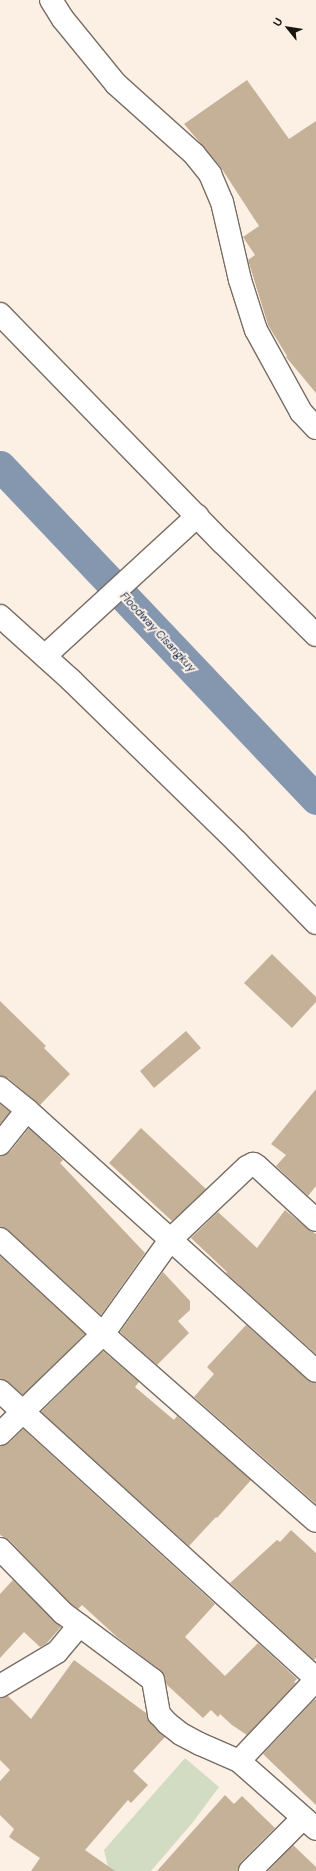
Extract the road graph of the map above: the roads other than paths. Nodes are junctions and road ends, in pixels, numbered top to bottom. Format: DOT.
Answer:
graph roads {
  1 [pos="51,0"];
  2 [pos="0,314"];
  3 [pos="316,428"];
  4 [pos="197,516"];
  5 [pos="0,616"];
  6 [pos="316,635"];
  7 [pos="45,656"];
  8 [pos="316,923"];
  9 [pos="0,1088"];
  10 [pos="27,1110"];
  11 [pos="0,1144"];
  12 [pos="316,1220"];
  13 [pos="0,1239"];
  14 [pos="170,1240"];
  15 [pos="102,1334"];
  16 [pos="316,1371"];
  17 [pos="0,1391"];
  18 [pos="23,1412"];
  19 [pos="0,1434"];
  20 [pos="316,1521"];
  21 [pos="0,1549"];
  22 [pos="80,1626"];
  23 [pos="316,1680"];
  24 [pos="0,1686"];
  25 [pos="239,1760"];
  26 [pos="310,1823"];
  27 [pos="250,1871"];
  1 -- 3 [label="street"];
  2 -- 4 [label="street"];
  4 -- 6 [label="street"];
  4 -- 7 [label="street"];
  5 -- 7 [label="street"];
  7 -- 8 [label="street"];
  9 -- 10 [label="street"];
  10 -- 11 [label="street"];
  10 -- 14 [label="street"];
  12 -- 14 [label="street"];
  13 -- 15 [label="street"];
  14 -- 15 [label="street"];
  14 -- 16 [label="street"];
  15 -- 18 [label="street"];
  15 -- 20 [label="street"];
  17 -- 18 [label="street"];
  18 -- 19 [label="street"];
  18 -- 23 [label="street"];
  21 -- 22 [label="street"];
  22 -- 24 [label="street"];
  22 -- 25 [label="street"];
  23 -- 25 [label="street"];
  25 -- 26 [label="street"];
  26 -- 27 [label="street"];
}
